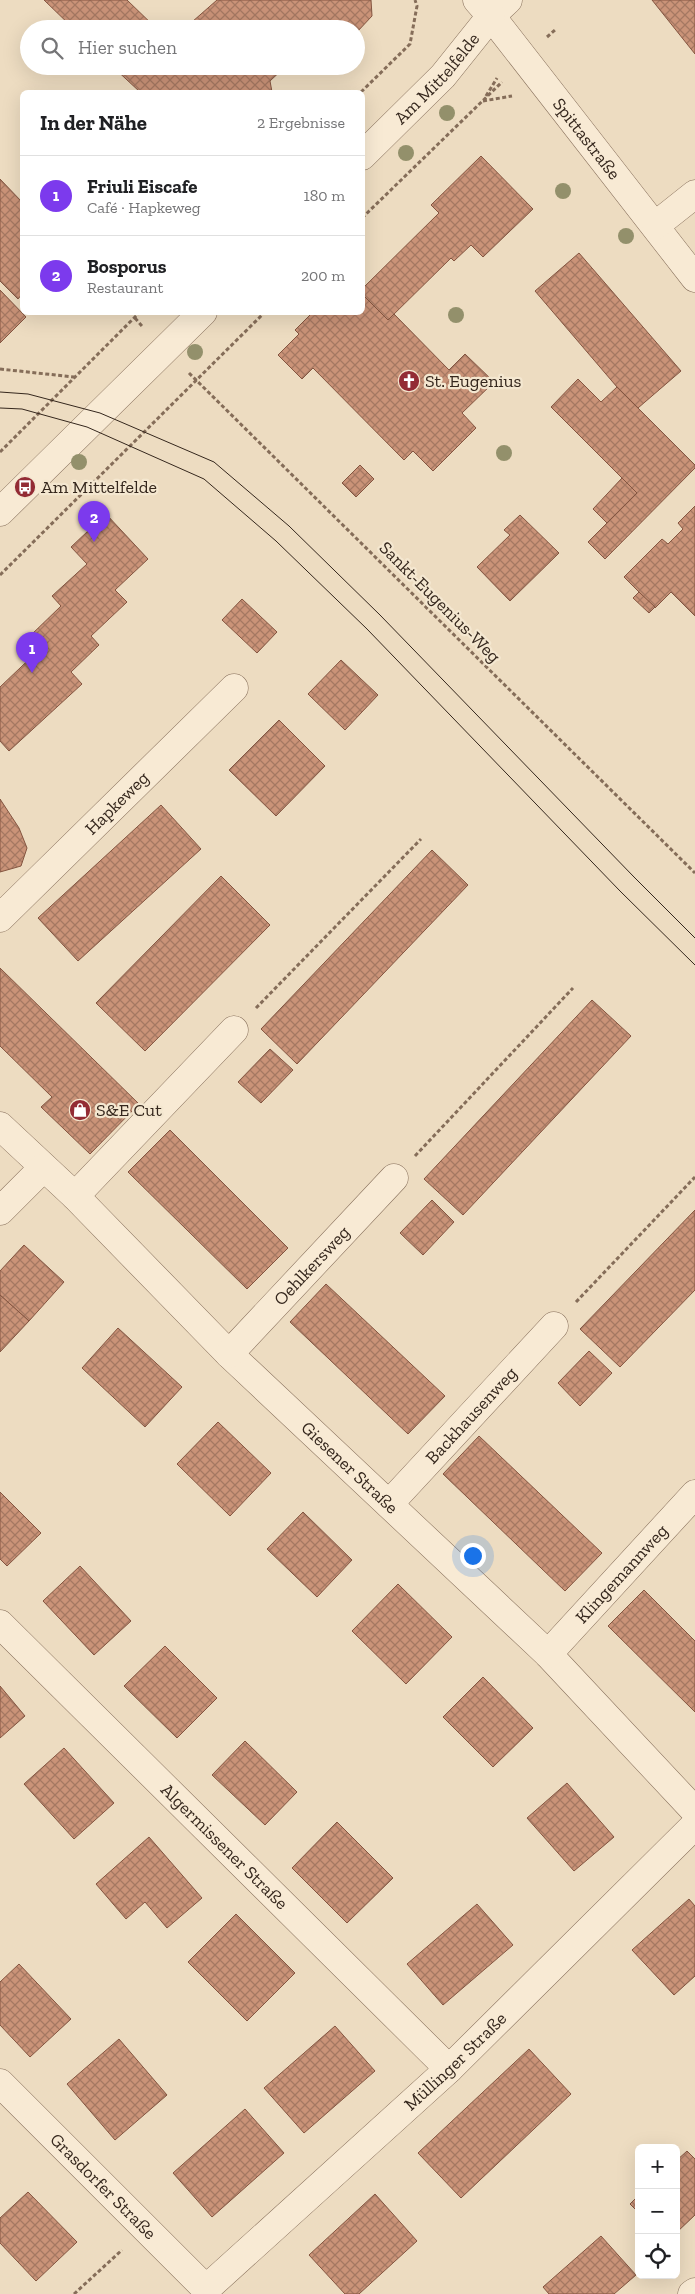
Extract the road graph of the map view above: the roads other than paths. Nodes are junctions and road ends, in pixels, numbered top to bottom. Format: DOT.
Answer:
graph roads {
  1 [pos="492,5"];
  2 [pos="365,153"];
  3 [pos="695,194"];
  4 [pos="656,225"];
  5 [pos="695,278"];
  6 [pos="200,315"];
  7 [pos="0,512"];
  8 [pos="234,688"];
  9 [pos="0,918"];
  10 [pos="234,1030"];
  11 [pos="0,1126"];
  12 [pos="43,1168"];
  13 [pos="394,1178"];
  14 [pos="75,1196"];
  15 [pos="0,1211"];
  16 [pos="554,1326"];
  17 [pos="230,1354"];
  18 [pos="695,1494"];
  19 [pos="389,1504"];
  20 [pos="0,1624"];
  21 [pos="548,1654"];
  22 [pos="695,1811"];
  23 [pos="695,1825"];
  24 [pos="449,2068"];
  25 [pos="0,2083"];
  26 [pos="206,2288"];
  1 -- 2 [label="street, Am Mittelfelde"];
  1 -- 4 [label="street, Spittastraße"];
  3 -- 4 [label="street"];
  4 -- 5 [label="street, Spittastraße"];
  6 -- 7 [label="street"];
  8 -- 9 [label="street, Hapkeweg"];
  10 -- 14 [label="street"];
  11 -- 12 [label="street, Giesener Straße"];
  12 -- 14 [label="street, Giesener Straße"];
  12 -- 15 [label="street"];
  13 -- 17 [label="street, Oehlkersweg"];
  14 -- 17 [label="street, Giesener Straße"];
  16 -- 19 [label="street, Backhausenweg"];
  17 -- 19 [label="street, Giesener Straße"];
  18 -- 21 [label="street, Klingemannweg"];
  19 -- 21 [label="street, Giesener Straße"];
  20 -- 24 [label="street, Algermissener Straße"];
  21 -- 22 [label="street, Giesener Straße"];
  23 -- 24 [label="street, Müllinger Straße"];
  24 -- 26 [label="street, Müllinger Straße"];
  25 -- 26 [label="street, Grasdorfer Straße"];
}
